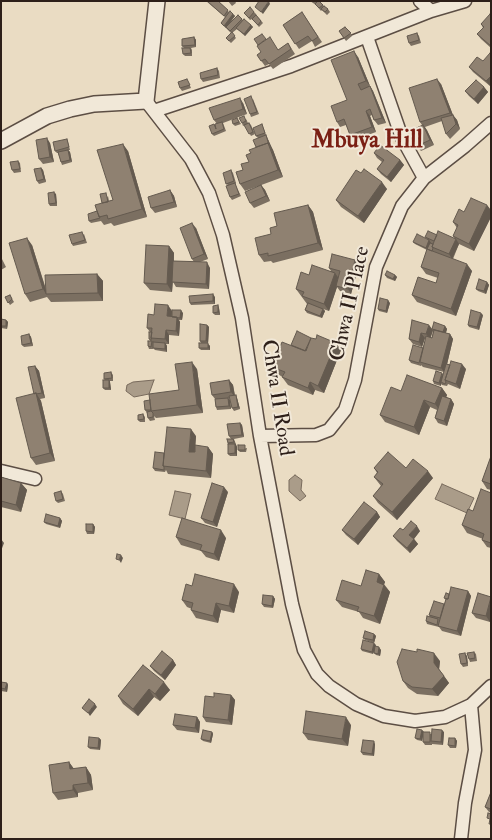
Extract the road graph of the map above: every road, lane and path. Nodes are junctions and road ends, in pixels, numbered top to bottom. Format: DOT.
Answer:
graph roads {
  1 [pos="157,1"];
  2 [pos="420,1"];
  3 [pos="466,1"];
  4 [pos="431,11"];
  5 [pos="367,37"];
  6 [pos="150,106"];
  7 [pos="491,123"];
  8 [pos="1,141"];
  9 [pos="424,178"];
  10 [pos="260,436"];
  11 [pos="1,471"];
  12 [pos="35,479"];
  13 [pos="491,686"];
  14 [pos="471,705"];
  15 [pos="461,839"];
  1 -- 6 [label="street"];
  2 -- 4 [label="street"];
  3 -- 4 [label="street"];
  4 -- 5 [label="street"];
  5 -- 6 [label="street"];
  5 -- 9 [label="street"];
  6 -- 8 [label="street"];
  6 -- 10 [label="street, Chwa II Road"];
  7 -- 9 [label="street, Chwa II Place"];
  9 -- 10 [label="street, Chwa II Place"];
  10 -- 14 [label="street, Chwa II Road"];
  11 -- 12 [label="street"];
  13 -- 14 [label="street, Chwa II Road"];
  14 -- 15 [label="street"];
}
